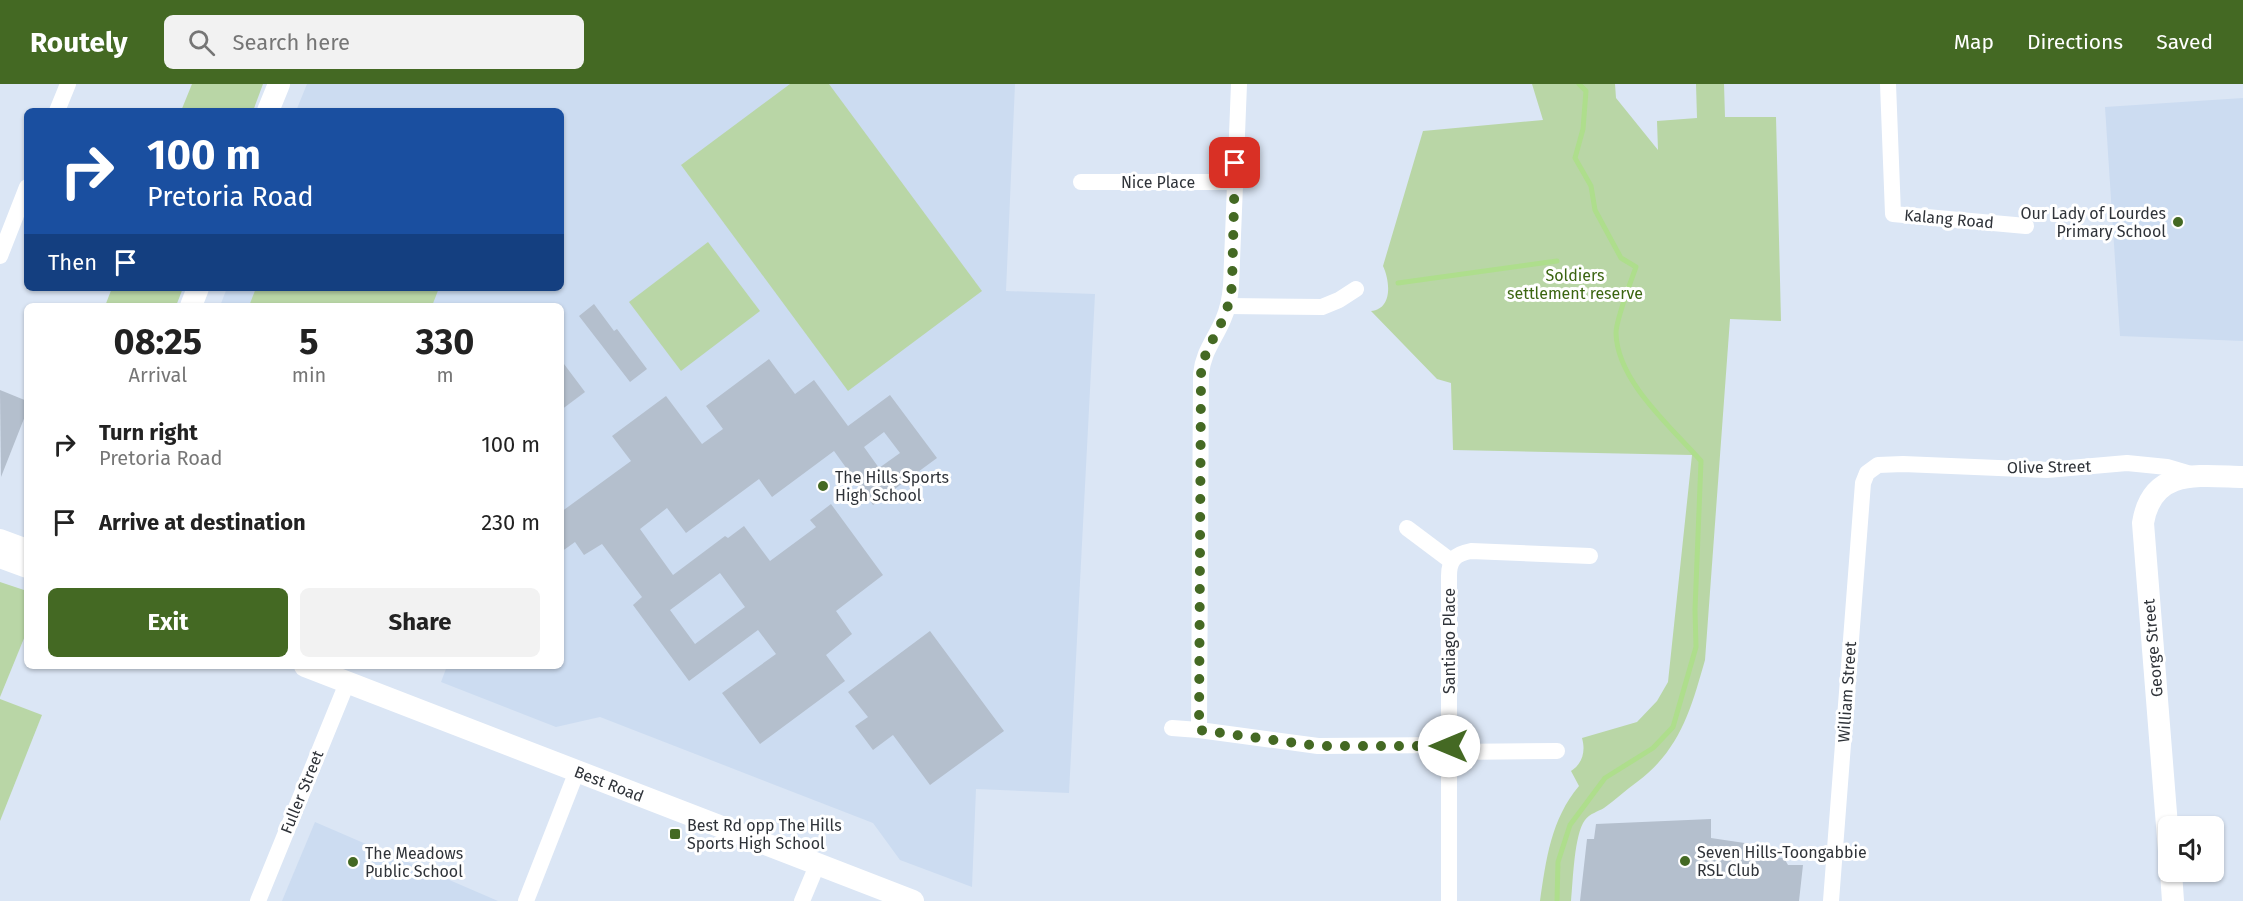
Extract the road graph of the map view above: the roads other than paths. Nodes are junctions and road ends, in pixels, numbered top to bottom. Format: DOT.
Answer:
graph roads {
  1 [pos="68,84"];
  2 [pos="279,84"];
  3 [pos="1239,84"];
  4 [pos="1888,84"];
  5 [pos="58,108"];
  6 [pos="269,108"];
  7 [pos="1081,182"];
  8 [pos="1234,182"];
  9 [pos="24,195"];
  10 [pos="2026,226"];
  11 [pos="0,256"];
  12 [pos="1356,289"];
  13 [pos="1228,306"];
  14 [pos="2196,475"];
  15 [pos="2243,477"];
  16 [pos="1863,483"];
  17 [pos="1407,528"];
  18 [pos="0,540"];
  19 [pos="24,549"];
  20 [pos="1590,556"];
  21 [pos="0,557"];
  22 [pos="1451,561"];
  23 [pos="24,566"];
  24 [pos="312,669"];
  25 [pos="347,684"];
  26 [pos="1172,728"];
  27 [pos="1199,730"];
  28 [pos="1449,748"];
  29 [pos="1557,751"];
  30 [pos="577,771"];
  31 [pos="2166,816"];
  32 [pos="818,863"];
  33 [pos="2172,882"];
  34 [pos="258,901"];
  35 [pos="526,901"];
  36 [pos="802,901"];
  37 [pos="913,901"];
  38 [pos="1449,901"];
  39 [pos="1831,901"];
  40 [pos="2173,901"];
  1 -- 5 [label="street"];
  2 -- 6 [label="main road"];
  3 -- 8 [label="street"];
  4 -- 10 [label="street, Kalang Road"];
  7 -- 8 [label="street, Nice Place"];
  8 -- 13 [label="street"];
  9 -- 11 [label="street"];
  12 -- 13 [label="street"];
  13 -- 27 [label="street"];
  14 -- 15 [label="main road, Olive Street"];
  14 -- 16 [label="street, Olive Street"];
  14 -- 31 [label="main road, George Street"];
  16 -- 39 [label="street, William Street"];
  17 -- 22 [label="street"];
  18 -- 19 [label="main road"];
  20 -- 22 [label="street"];
  21 -- 23 [label="main road"];
  22 -- 28 [label="street, Santiago Place"];
  24 -- 25 [label="main road, Best Road"];
  25 -- 30 [label="main road, Best Road"];
  25 -- 34 [label="street, Fuller Street"];
  26 -- 27 [label="street"];
  27 -- 28 [label="street"];
  28 -- 29 [label="street"];
  28 -- 38 [label="street, Santiago Place"];
  30 -- 32 [label="main road, Best Road"];
  30 -- 35 [label="street"];
  32 -- 36 [label="street"];
  32 -- 37 [label="main road, Best Road"];
  33 -- 40 [label="main road"];
}
